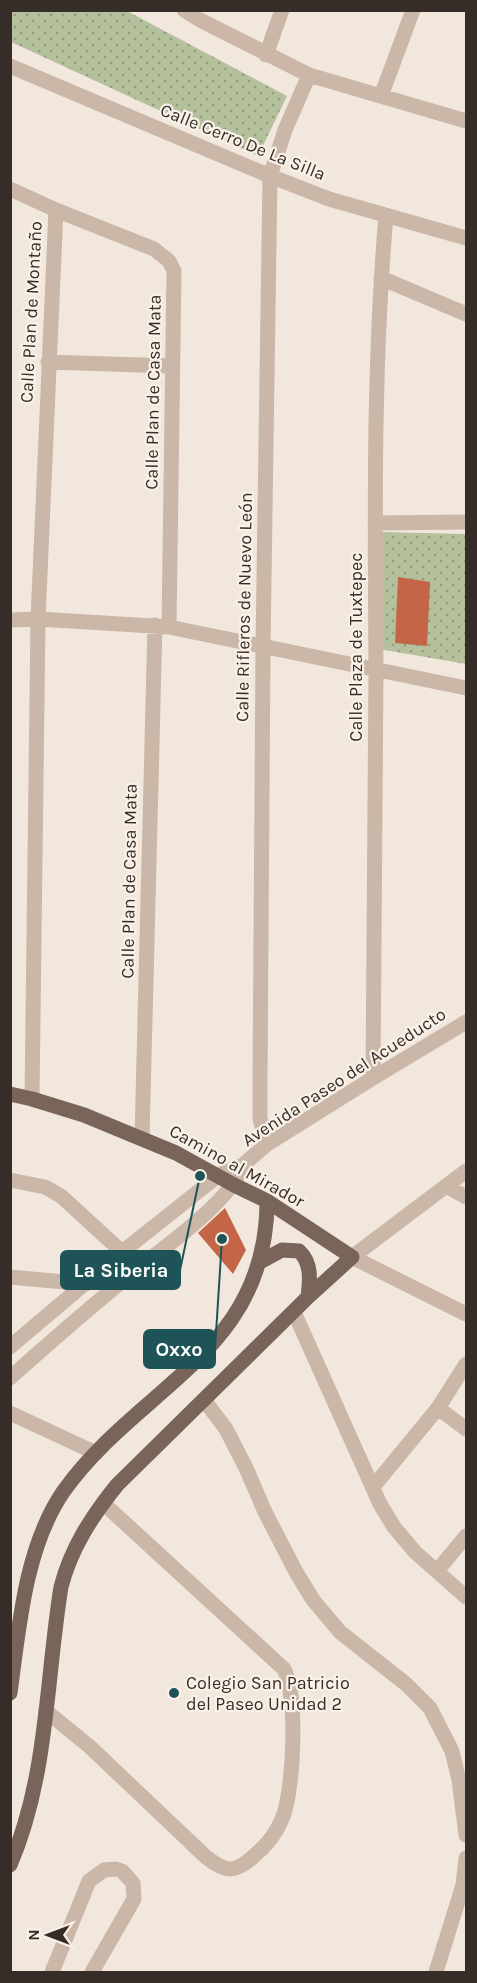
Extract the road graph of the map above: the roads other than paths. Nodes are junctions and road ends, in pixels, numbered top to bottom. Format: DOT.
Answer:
graph roads {
  1 [pos="184,10"];
  2 [pos="282,10"];
  3 [pos="413,10"];
  4 [pos="266,55"];
  5 [pos="10,66"];
  6 [pos="309,75"];
  7 [pos="381,96"];
  8 [pos="466,121"];
  9 [pos="270,176"];
  10 [pos="10,189"];
  11 [pos="56,210"];
  12 [pos="386,216"];
  13 [pos="466,238"];
  14 [pos="381,278"];
  15 [pos="466,314"];
  16 [pos="48,362"];
  17 [pos="172,366"];
  18 [pos="466,522"];
  19 [pos="375,523"];
  20 [pos="38,619"];
  21 [pos="10,620"];
  22 [pos="162,626"];
  23 [pos="263,647"];
  24 [pos="376,671"];
  25 [pos="466,688"];
  26 [pos="466,1022"];
  27 [pos="373,1078"];
  28 [pos="10,1094"];
  29 [pos="32,1099"];
  30 [pos="142,1138"];
  31 [pos="266,1145"];
  32 [pos="243,1165"];
  33 [pos="466,1171"];
  34 [pos="219,1175"];
  35 [pos="10,1180"];
  36 [pos="234,1185"];
  37 [pos="446,1186"];
  38 [pos="466,1197"];
  39 [pos="267,1201"];
  40 [pos="122,1252"];
  41 [pos="352,1257"];
  42 [pos="260,1262"];
  43 [pos="10,1277"];
  44 [pos="86,1284"];
  45 [pos="308,1297"];
  46 [pos="59,1305"];
  47 [pos="294,1312"];
  48 [pos="466,1314"];
  49 [pos="74,1321"];
  50 [pos="10,1347"];
  51 [pos="466,1364"];
  52 [pos="10,1378"];
  53 [pos="204,1400"];
  54 [pos="438,1408"];
  55 [pos="10,1413"];
  56 [pos="466,1429"];
  57 [pos="96,1453"];
  58 [pos="373,1487"];
  59 [pos="103,1503"];
  60 [pos="466,1536"];
  61 [pos="437,1571"];
  62 [pos="466,1597"];
  63 [pos="14,1634"];
  64 [pos="10,1693"];
  65 [pos="46,1711"];
  66 [pos="463,1780"];
  67 [pos="466,1836"];
  68 [pos="466,1858"];
  69 [pos="10,1865"];
  70 [pos="466,1872"];
  71 [pos="52,1972"];
  72 [pos="92,1972"];
  73 [pos="436,1972"];
  1 -- 4 [label="street"];
  2 -- 4 [label="street"];
  3 -- 7 [label="street"];
  4 -- 6 [label="street"];
  5 -- 9 [label="street, Calle Cerro De La Silla"];
  6 -- 7 [label="street"];
  6 -- 9 [label="street, Calle Rifleros de Nuevo León"];
  7 -- 8 [label="street"];
  9 -- 12 [label="street, Calle Cerro De La Silla"];
  9 -- 23 [label="street, Calle Rifleros de Nuevo León"];
  10 -- 11 [label="street, Calle Plan de Casa Mata"];
  11 -- 16 [label="street, Calle Plan de Montaño"];
  11 -- 17 [label="street, Calle Plan de Casa Mata"];
  12 -- 13 [label="street, Calle Cerro De La Silla"];
  12 -- 14 [label="street, Calle Plaza de Tuxtepec"];
  14 -- 15 [label="street"];
  14 -- 19 [label="street, Calle Plaza de Tuxtepec"];
  16 -- 17 [label="street"];
  16 -- 20 [label="street, Calle Plan de Montaño"];
  17 -- 22 [label="street, Calle Plan de Casa Mata"];
  18 -- 19 [label="street"];
  19 -- 24 [label="street, Calle Plaza de Tuxtepec"];
  20 -- 21 [label="street"];
  20 -- 22 [label="street"];
  20 -- 29 [label="street, Calle Plan de Montaño"];
  22 -- 23 [label="street"];
  22 -- 30 [label="street, Calle Plan de Casa Mata"];
  23 -- 24 [label="street"];
  23 -- 31 [label="street, Calle Rifleros de Nuevo León"];
  24 -- 25 [label="street"];
  24 -- 27 [label="street, Calle Plaza de Tuxtepec"];
  26 -- 27 [label="street, Avenida Paseo del Acueducto"];
  27 -- 31 [label="street, Avenida Paseo del Acueducto"];
  28 -- 29 [label="main road, Camino al Mirador"];
  29 -- 30 [label="main road, Camino al Mirador"];
  30 -- 34 [label="main road, Camino al Mirador"];
  31 -- 32 [label="street, Avenida Paseo del Acueducto"];
  32 -- 34 [label="street, Avenida Paseo del Acueducto"];
  32 -- 36 [label="street, Avenida Paseo del Acueducto"];
  33 -- 37 [label="street"];
  34 -- 36 [label="main road, Camino al Mirador"];
  34 -- 40 [label="street, Avenida Paseo del Acueducto"];
  35 -- 40 [label="street"];
  36 -- 39 [label="main road, Camino al Mirador"];
  36 -- 49 [label="street, Avenida Paseo del Acueducto"];
  37 -- 38 [label="street"];
  37 -- 41 [label="street"];
  39 -- 41 [label="main road, Camino al Mirador"];
  39 -- 42 [label="main road"];
  40 -- 44 [label="street, Avenida Paseo del Acueducto"];
  41 -- 45 [label="main road"];
  41 -- 48 [label="street, Camino al Mirador"];
  42 -- 45 [label="main road"];
  42 -- 57 [label="main road"];
  43 -- 44 [label="street"];
  44 -- 46 [label="street, Avenida Paseo del Acueducto"];
  45 -- 47 [label="main road"];
  46 -- 49 [label="street"];
  46 -- 50 [label="street, Avenida Paseo del Acueducto"];
  47 -- 53 [label="main road"];
  47 -- 58 [label="street"];
  49 -- 52 [label="street, Avenida Paseo del Acueducto"];
  51 -- 54 [label="street"];
  53 -- 59 [label="main road"];
  53 -- 66 [label="street"];
  54 -- 56 [label="street"];
  54 -- 58 [label="street"];
  55 -- 57 [label="street"];
  57 -- 63 [label="main road"];
  58 -- 61 [label="street"];
  59 -- 65 [label="main road"];
  59 -- 65 [label="street"];
  60 -- 61 [label="street"];
  61 -- 62 [label="street"];
  63 -- 64 [label="main road"];
  65 -- 69 [label="main road"];
  66 -- 67 [label="street"];
  68 -- 70 [label="street"];
  70 -- 73 [label="street"];
  71 -- 72 [label="street"];
}
